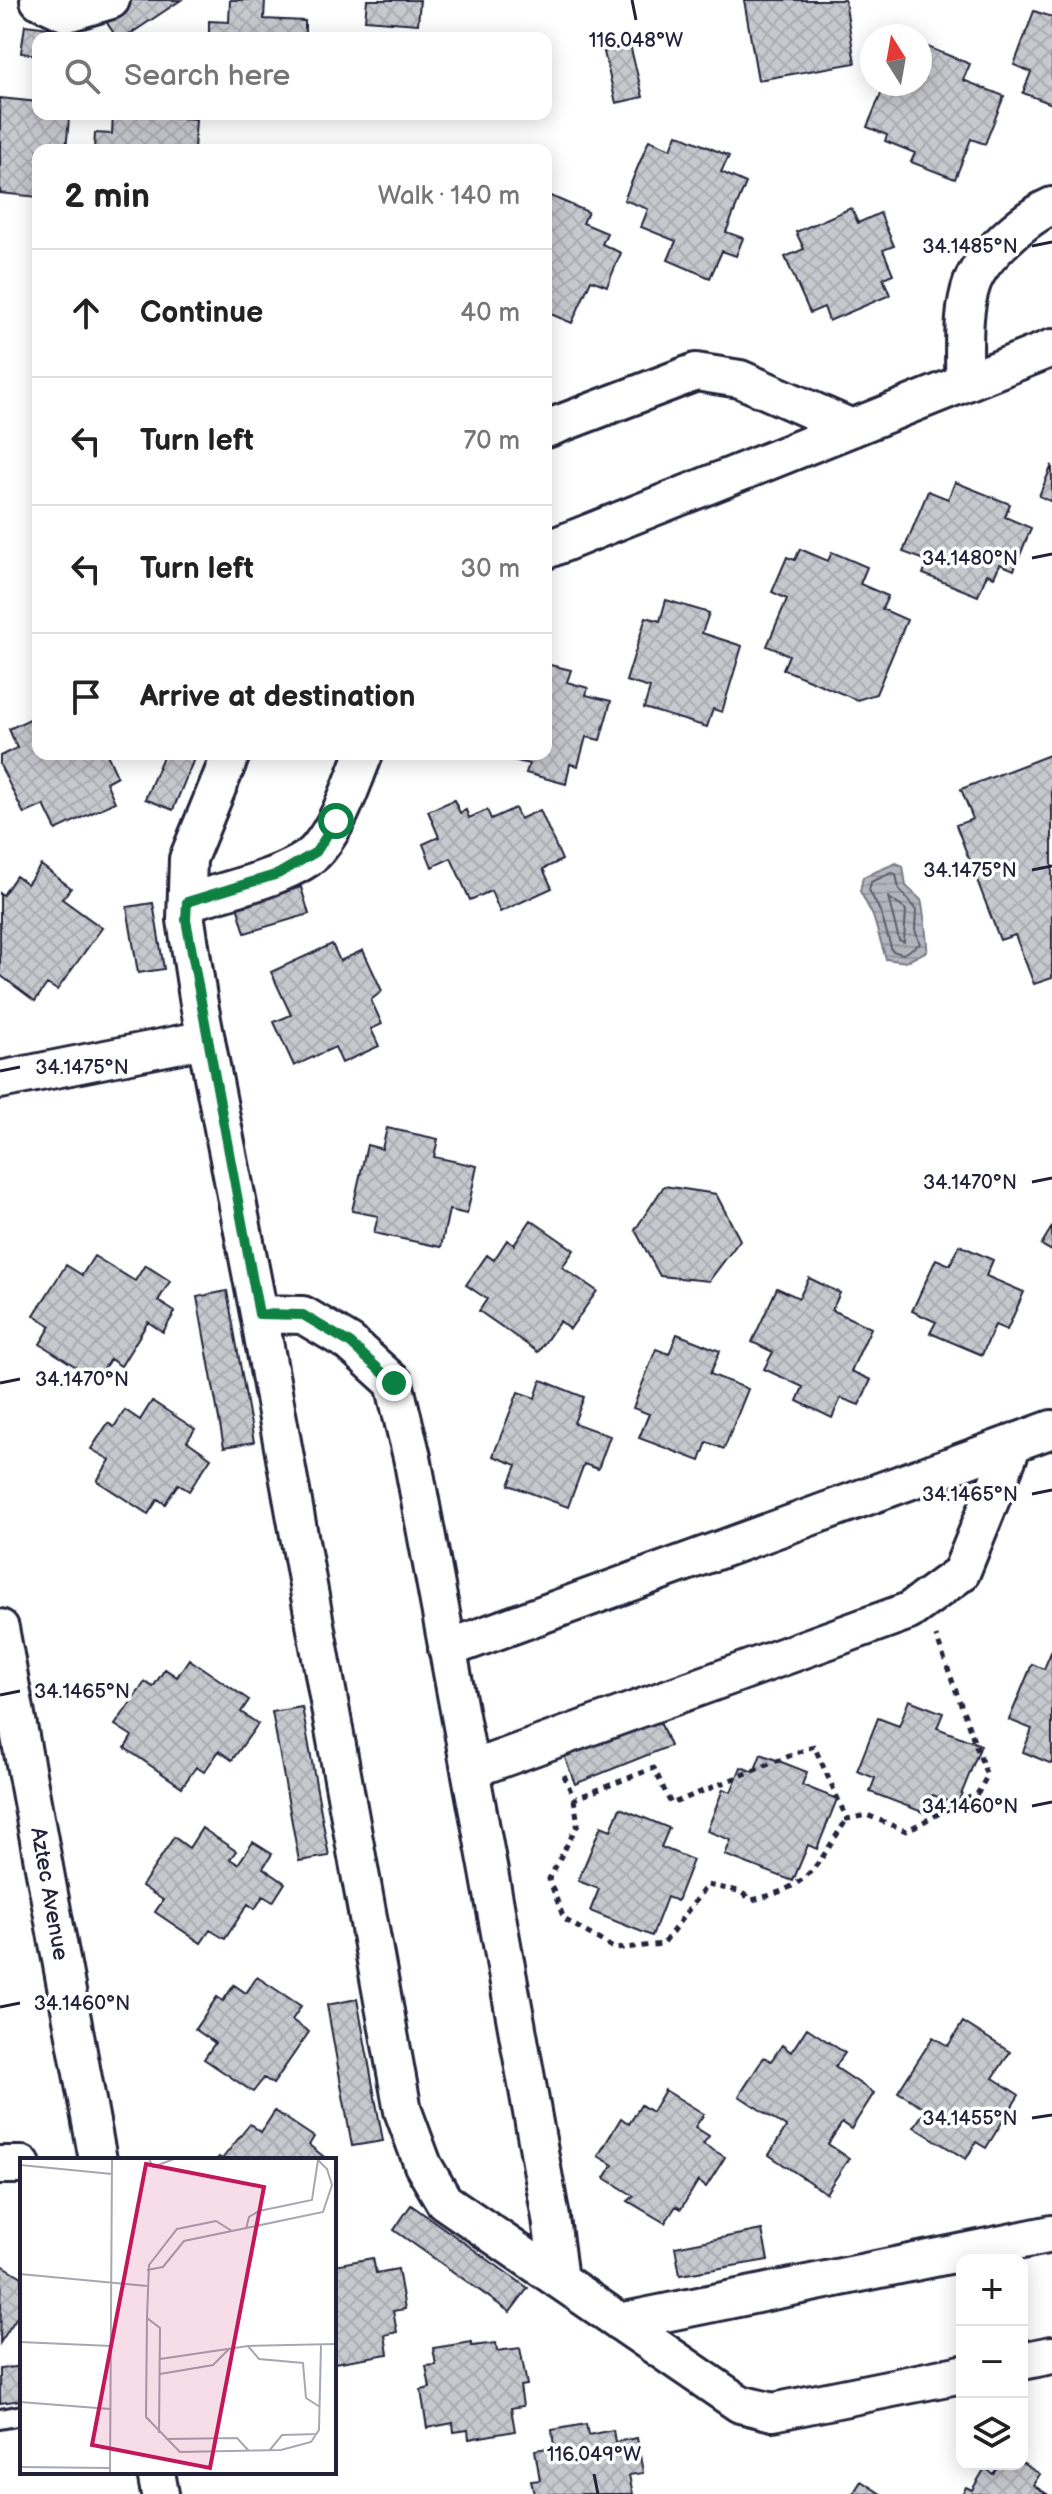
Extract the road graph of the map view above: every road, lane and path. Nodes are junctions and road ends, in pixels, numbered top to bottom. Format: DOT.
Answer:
graph roads {
  1 [pos="39,0"];
  2 [pos="111,0"];
  3 [pos="1052,206"];
  4 [pos="1052,348"];
  5 [pos="964,383"];
  6 [pos="552,427"];
  7 [pos="852,428"];
  8 [pos="552,548"];
  9 [pos="229,760"];
  10 [pos="361,760"];
  11 [pos="187,902"];
  12 [pos="206,1039"];
  13 [pos="0,1080"];
  14 [pos="259,1314"];
  15 [pos="1052,1429"];
  16 [pos="1014,1442"];
  17 [pos="923,1601"];
  18 [pos="0,1628"];
  19 [pos="447,1649"];
  20 [pos="552,1741"];
  21 [pos="470,1770"];
  22 [pos="574,1799"];
  23 [pos="847,1819"];
  24 [pos="98,2158"];
  25 [pos="1052,2234"];
  26 [pos="559,2280"];
  27 [pos="620,2322"];
  28 [pos="1052,2355"];
  29 [pos="1028,2360"];
  30 [pos="956,2375"];
  31 [pos="20,2415"];
  32 [pos="0,2419"];
  33 [pos="156,2474"];
  34 [pos="160,2494"];
  1 -- 2 [label="street"];
  3 -- 5 [label="street"];
  4 -- 5 [label="street"];
  5 -- 7 [label="street"];
  6 -- 7 [label="street"];
  7 -- 8 [label="street"];
  9 -- 11 [label="street"];
  10 -- 11 [label="street"];
  11 -- 12 [label="street"];
  12 -- 13 [label="street"];
  12 -- 14 [label="street"];
  14 -- 19 [label="street"];
  14 -- 26 [label="street"];
  15 -- 16 [label="street"];
  16 -- 17 [label="street"];
  16 -- 19 [label="street"];
  17 -- 20 [label="street"];
  17 -- 23 [label="path"];
  18 -- 24 [label="street, Aztec Avenue"];
  19 -- 21 [label="street"];
  20 -- 21 [label="street"];
  20 -- 22 [label="path"];
  21 -- 26 [label="street"];
  22 -- 23 [label="path"];
  22 -- 23 [label="path"];
  25 -- 27 [label="street"];
  26 -- 27 [label="street"];
  27 -- 30 [label="street"];
  28 -- 29 [label="street"];
  31 -- 32 [label="lane"];
  33 -- 34 [label="street"];
}
